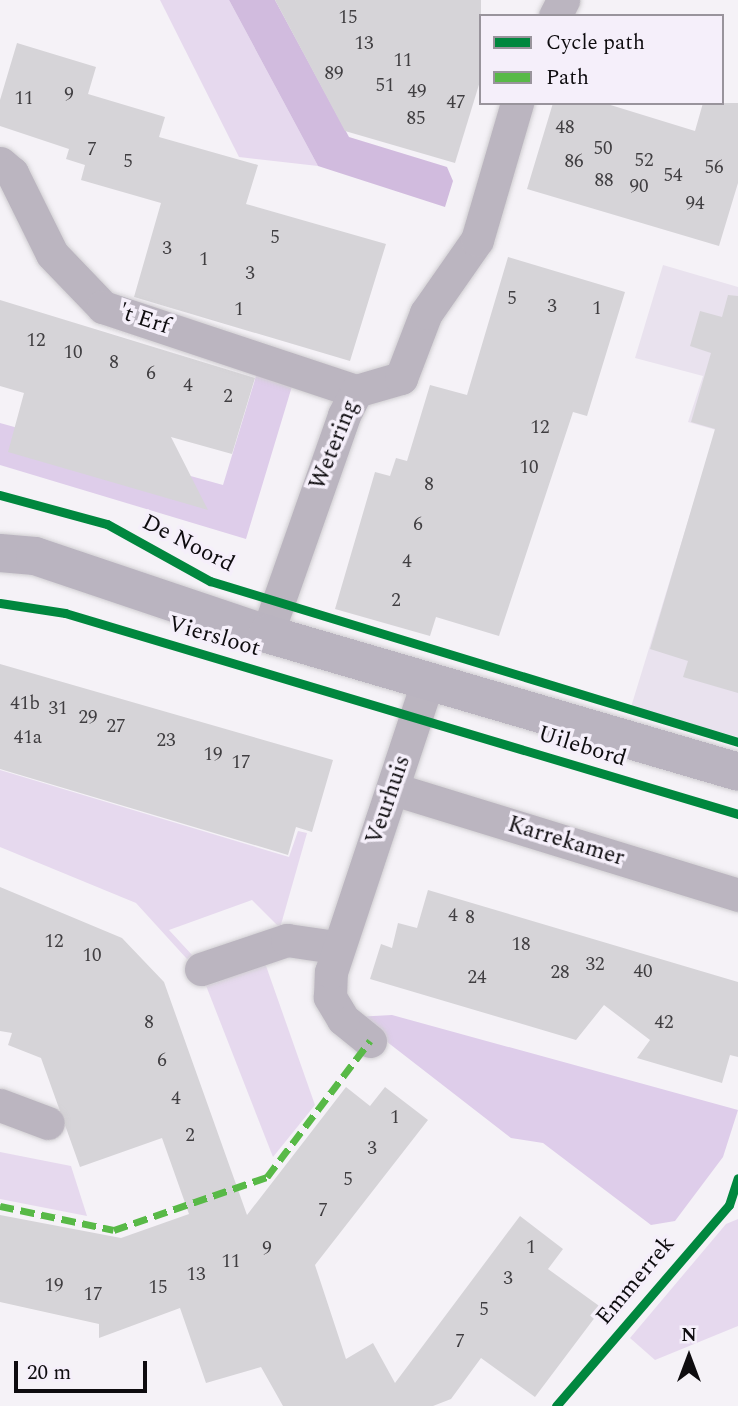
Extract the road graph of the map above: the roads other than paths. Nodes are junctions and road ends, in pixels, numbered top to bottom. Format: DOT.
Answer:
graph roads {
  1 [pos="516,105"];
  2 [pos="0,163"];
  3 [pos="356,391"];
  4 [pos="0,553"];
  5 [pos="267,634"];
  6 [pos="428,680"];
  7 [pos="738,772"];
  8 [pos="394,789"];
  9 [pos="738,895"];
  10 [pos="335,947"];
  11 [pos="201,969"];
  12 [pos="370,1041"];
  13 [pos="0,1105"];
  14 [pos="48,1123"];
  1 -- 3 [label="street, Wetering"];
  2 -- 3 [label="street, 't Erf"];
  3 -- 5 [label="street, Wetering"];
  4 -- 5 [label="street, Viersloot"];
  5 -- 6 [label="street, Viersloot"];
  6 -- 7 [label="street, Uilebord"];
  6 -- 8 [label="street, Veurhuis"];
  8 -- 9 [label="street, Karrekamer"];
  8 -- 10 [label="street, Veurhuis"];
  10 -- 11 [label="street"];
  10 -- 12 [label="street, Veurhuis"];
  13 -- 14 [label="street"];
}
